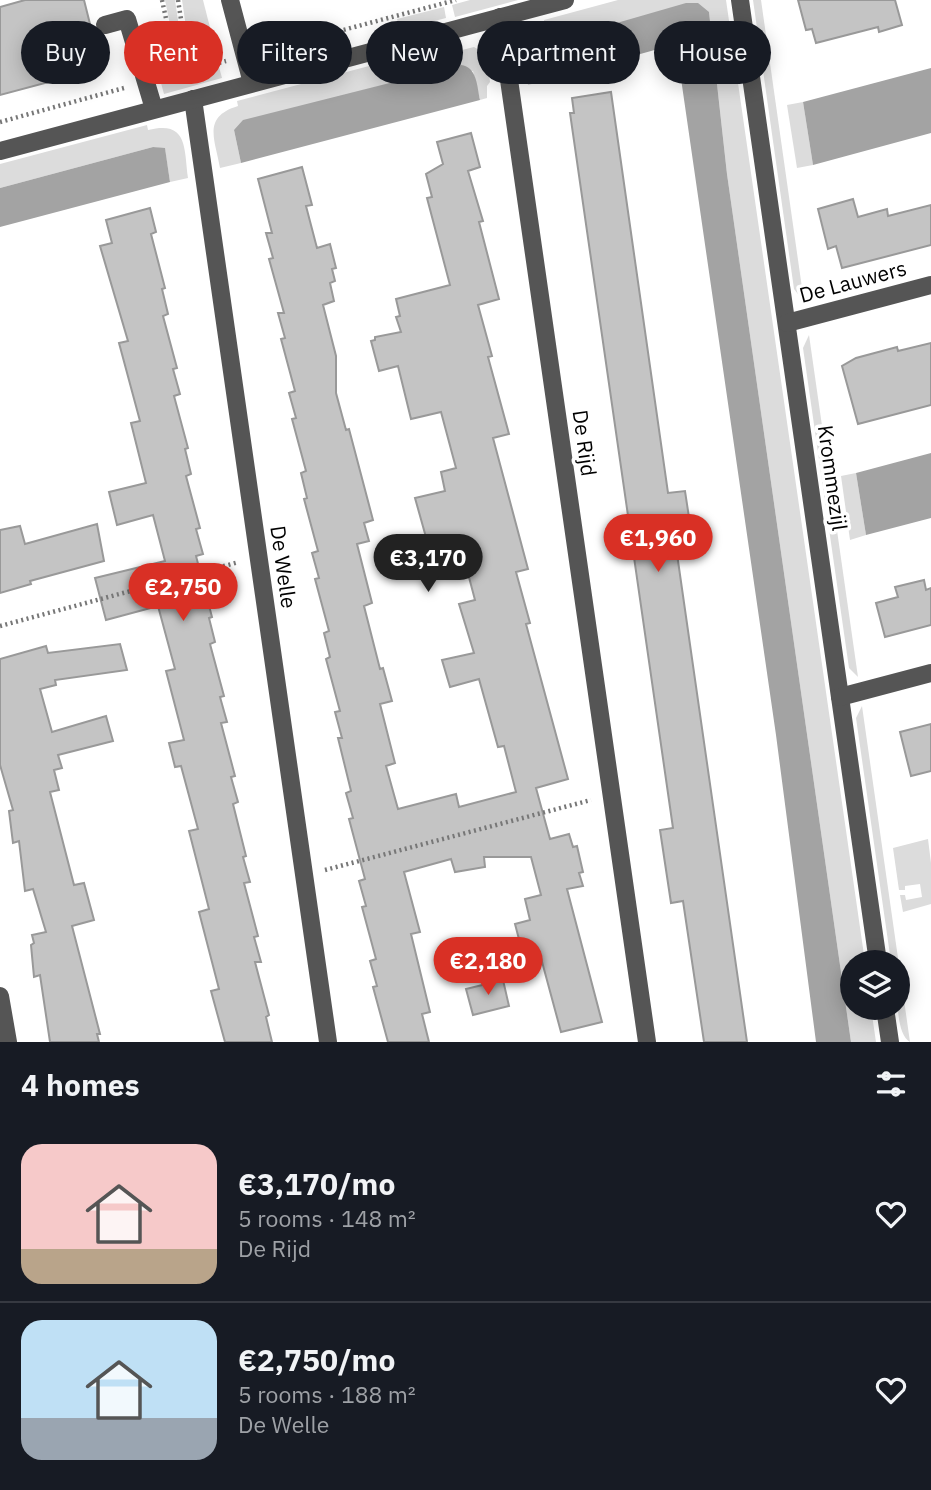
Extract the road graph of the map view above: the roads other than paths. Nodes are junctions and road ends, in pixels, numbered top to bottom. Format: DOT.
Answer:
graph roads {
  1 [pos="230,0"];
  2 [pos="565,0"];
  3 [pos="740,0"];
  4 [pos="500,17"];
  5 [pos="110,24"];
  6 [pos="237,26"];
  7 [pos="352,56"];
  8 [pos="248,84"];
  9 [pos="193,99"];
  10 [pos="154,109"];
  11 [pos="0,151"];
  12 [pos="931,285"];
  13 [pos="787,323"];
  14 [pos="931,673"];
  15 [pos="840,697"];
  16 [pos="876,950"];
  17 [pos="0,996"];
  18 [pos="887,1020"];
  19 [pos="8,1042"];
  20 [pos="328,1042"];
  21 [pos="647,1042"];
  22 [pos="890,1042"];
  1 -- 6 [label="street"];
  2 -- 4 [label="street"];
  3 -- 13 [label="street, Krommezijl"];
  4 -- 7 [label="street"];
  4 -- 21 [label="street, De Rijd"];
  5 -- 10 [label="street"];
  8 -- 9 [label="street"];
  9 -- 10 [label="street"];
  9 -- 20 [label="street, De Welle"];
  10 -- 11 [label="street"];
  12 -- 13 [label="street, De Lauwers"];
  13 -- 15 [label="street, Krommezijl"];
  14 -- 15 [label="street"];
  15 -- 16 [label="street, Krommezijl"];
  17 -- 19 [label="street"];
  18 -- 22 [label="street"];
}
